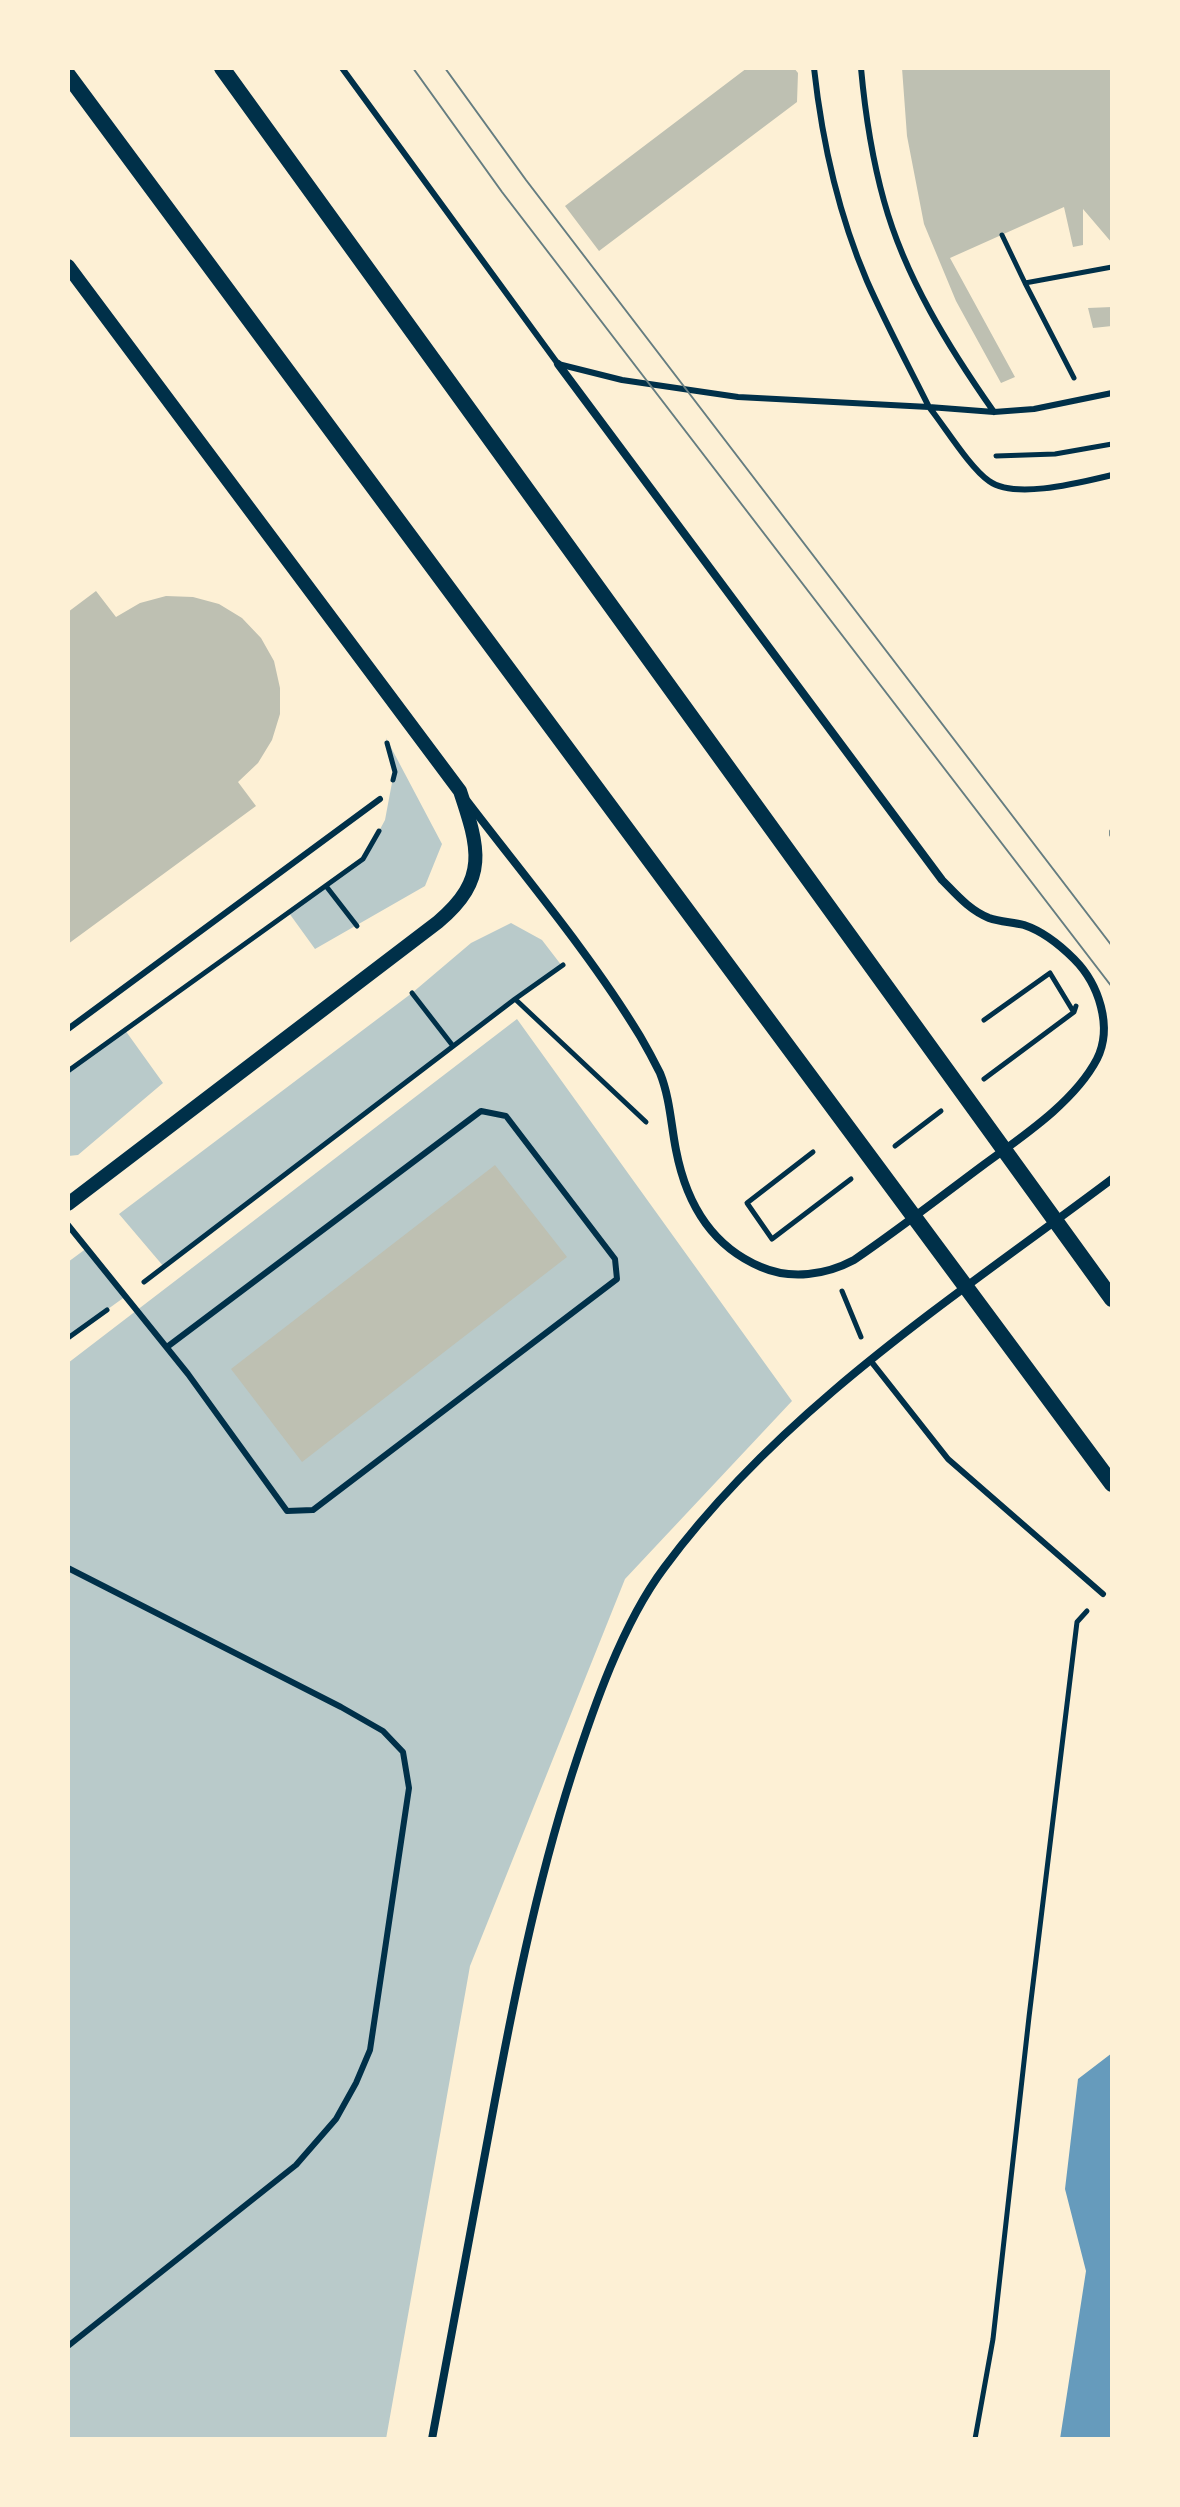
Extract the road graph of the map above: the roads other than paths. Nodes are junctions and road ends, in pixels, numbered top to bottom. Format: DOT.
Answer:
graph roads {
  1 [pos="222,68"];
  2 [pos="342,68"];
  3 [pos="814,68"];
  4 [pos="861,68"];
  5 [pos="68,75"];
  6 [pos="68,266"];
  7 [pos="558,364"];
  8 [pos="1112,393"];
  9 [pos="929,407"];
  10 [pos="994,412"];
  11 [pos="1112,475"];
  12 [pos="460,791"];
  13 [pos="380,799"];
  14 [pos="68,1029"];
  15 [pos="1112,1179"];
  16 [pos="68,1204"];
  17 [pos="68,1225"];
  18 [pos="1112,1299"];
  19 [pos="167,1347"];
  20 [pos="870,1360"];
  21 [pos="1112,1484"];
  22 [pos="68,1568"];
  23 [pos="1103,1594"];
  24 [pos="68,2346"];
  25 [pos="432,2439"];
  1 -- 18 [label="main road"];
  2 -- 7 [label="lane"];
  3 -- 9 [label="lane"];
  4 -- 10 [label="lane"];
  5 -- 21 [label="main road"];
  6 -- 12 [label="street"];
  7 -- 9 [label="lane"];
  7 -- 12 [label="street"];
  8 -- 10 [label="lane"];
  9 -- 10 [label="lane"];
  9 -- 11 [label="lane"];
  12 -- 16 [label="street"];
  13 -- 14 [label="lane"];
  15 -- 20 [label="street"];
  17 -- 19 [label="lane"];
  19 -- 19 [label="lane"];
  20 -- 23 [label="lane"];
  20 -- 25 [label="street"];
  22 -- 24 [label="lane"];
}
